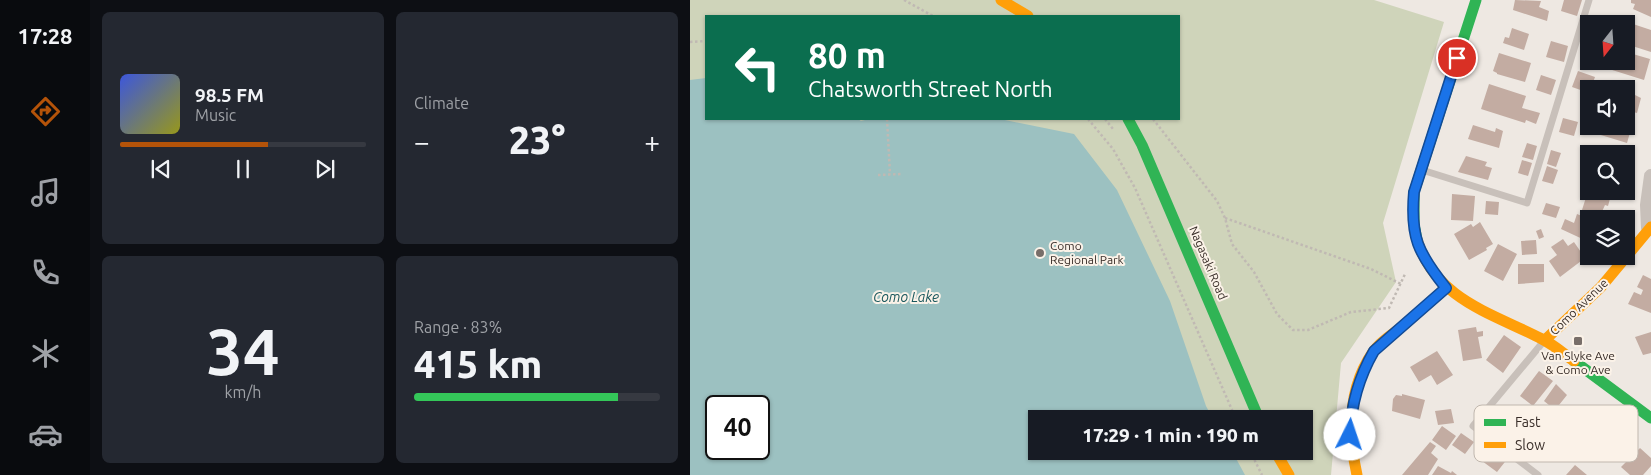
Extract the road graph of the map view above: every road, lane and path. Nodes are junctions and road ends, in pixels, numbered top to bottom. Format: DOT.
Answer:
graph roads {
  1 [pos="904,0"];
  2 [pos="1001,0"];
  3 [pos="1475,0"];
  4 [pos="1589,0"];
  5 [pos="931,15"];
  6 [pos="1026,15"];
  7 [pos="705,41"];
  8 [pos="690,42"];
  9 [pos="887,120"];
  10 [pos="1089,120"];
  11 [pos="1129,120"];
  12 [pos="1154,120"];
  13 [pos="1421,170"];
  14 [pos="890,174"];
  15 [pos="902,174"];
  16 [pos="878,175"];
  17 [pos="1651,176"];
  18 [pos="1225,218"];
  19 [pos="1649,228"];
  20 [pos="1405,274"];
  21 [pos="1401,284"];
  22 [pos="1446,288"];
  23 [pos="1545,340"];
  24 [pos="1491,405"];
  25 [pos="1633,405"];
  26 [pos="1638,408"];
  27 [pos="1232,410"];
  28 [pos="1255,410"];
  29 [pos="1651,418"];
  30 [pos="1254,460"];
  31 [pos="1280,460"];
  32 [pos="1521,462"];
  33 [pos="1262,475"];
  34 [pos="1289,475"];
  35 [pos="1357,475"];
  36 [pos="1538,475"];
  1 -- 5 [label="path"];
  2 -- 6 [label="street"];
  3 -- 13 [label="street"];
  4 -- 13 [label="lane"];
  7 -- 8 [label="path"];
  9 -- 14 [label="path"];
  10 -- 27 [label="path"];
  11 -- 28 [label="street, Nagasaki Road"];
  12 -- 18 [label="path"];
  13 -- 22 [label="street"];
  14 -- 15 [label="path"];
  14 -- 16 [label="path"];
  17 -- 19 [label="street"];
  18 -- 21 [label="path"];
  18 -- 21 [label="path"];
  19 -- 23 [label="street, Como Avenue"];
  20 -- 21 [label="path"];
  22 -- 23 [label="street"];
  22 -- 35 [label="street"];
  23 -- 24 [label="lane"];
  23 -- 25 [label="street"];
  26 -- 29 [label="street"];
  30 -- 33 [label="path"];
  31 -- 34 [label="street"];
  32 -- 36 [label="lane"];
}
